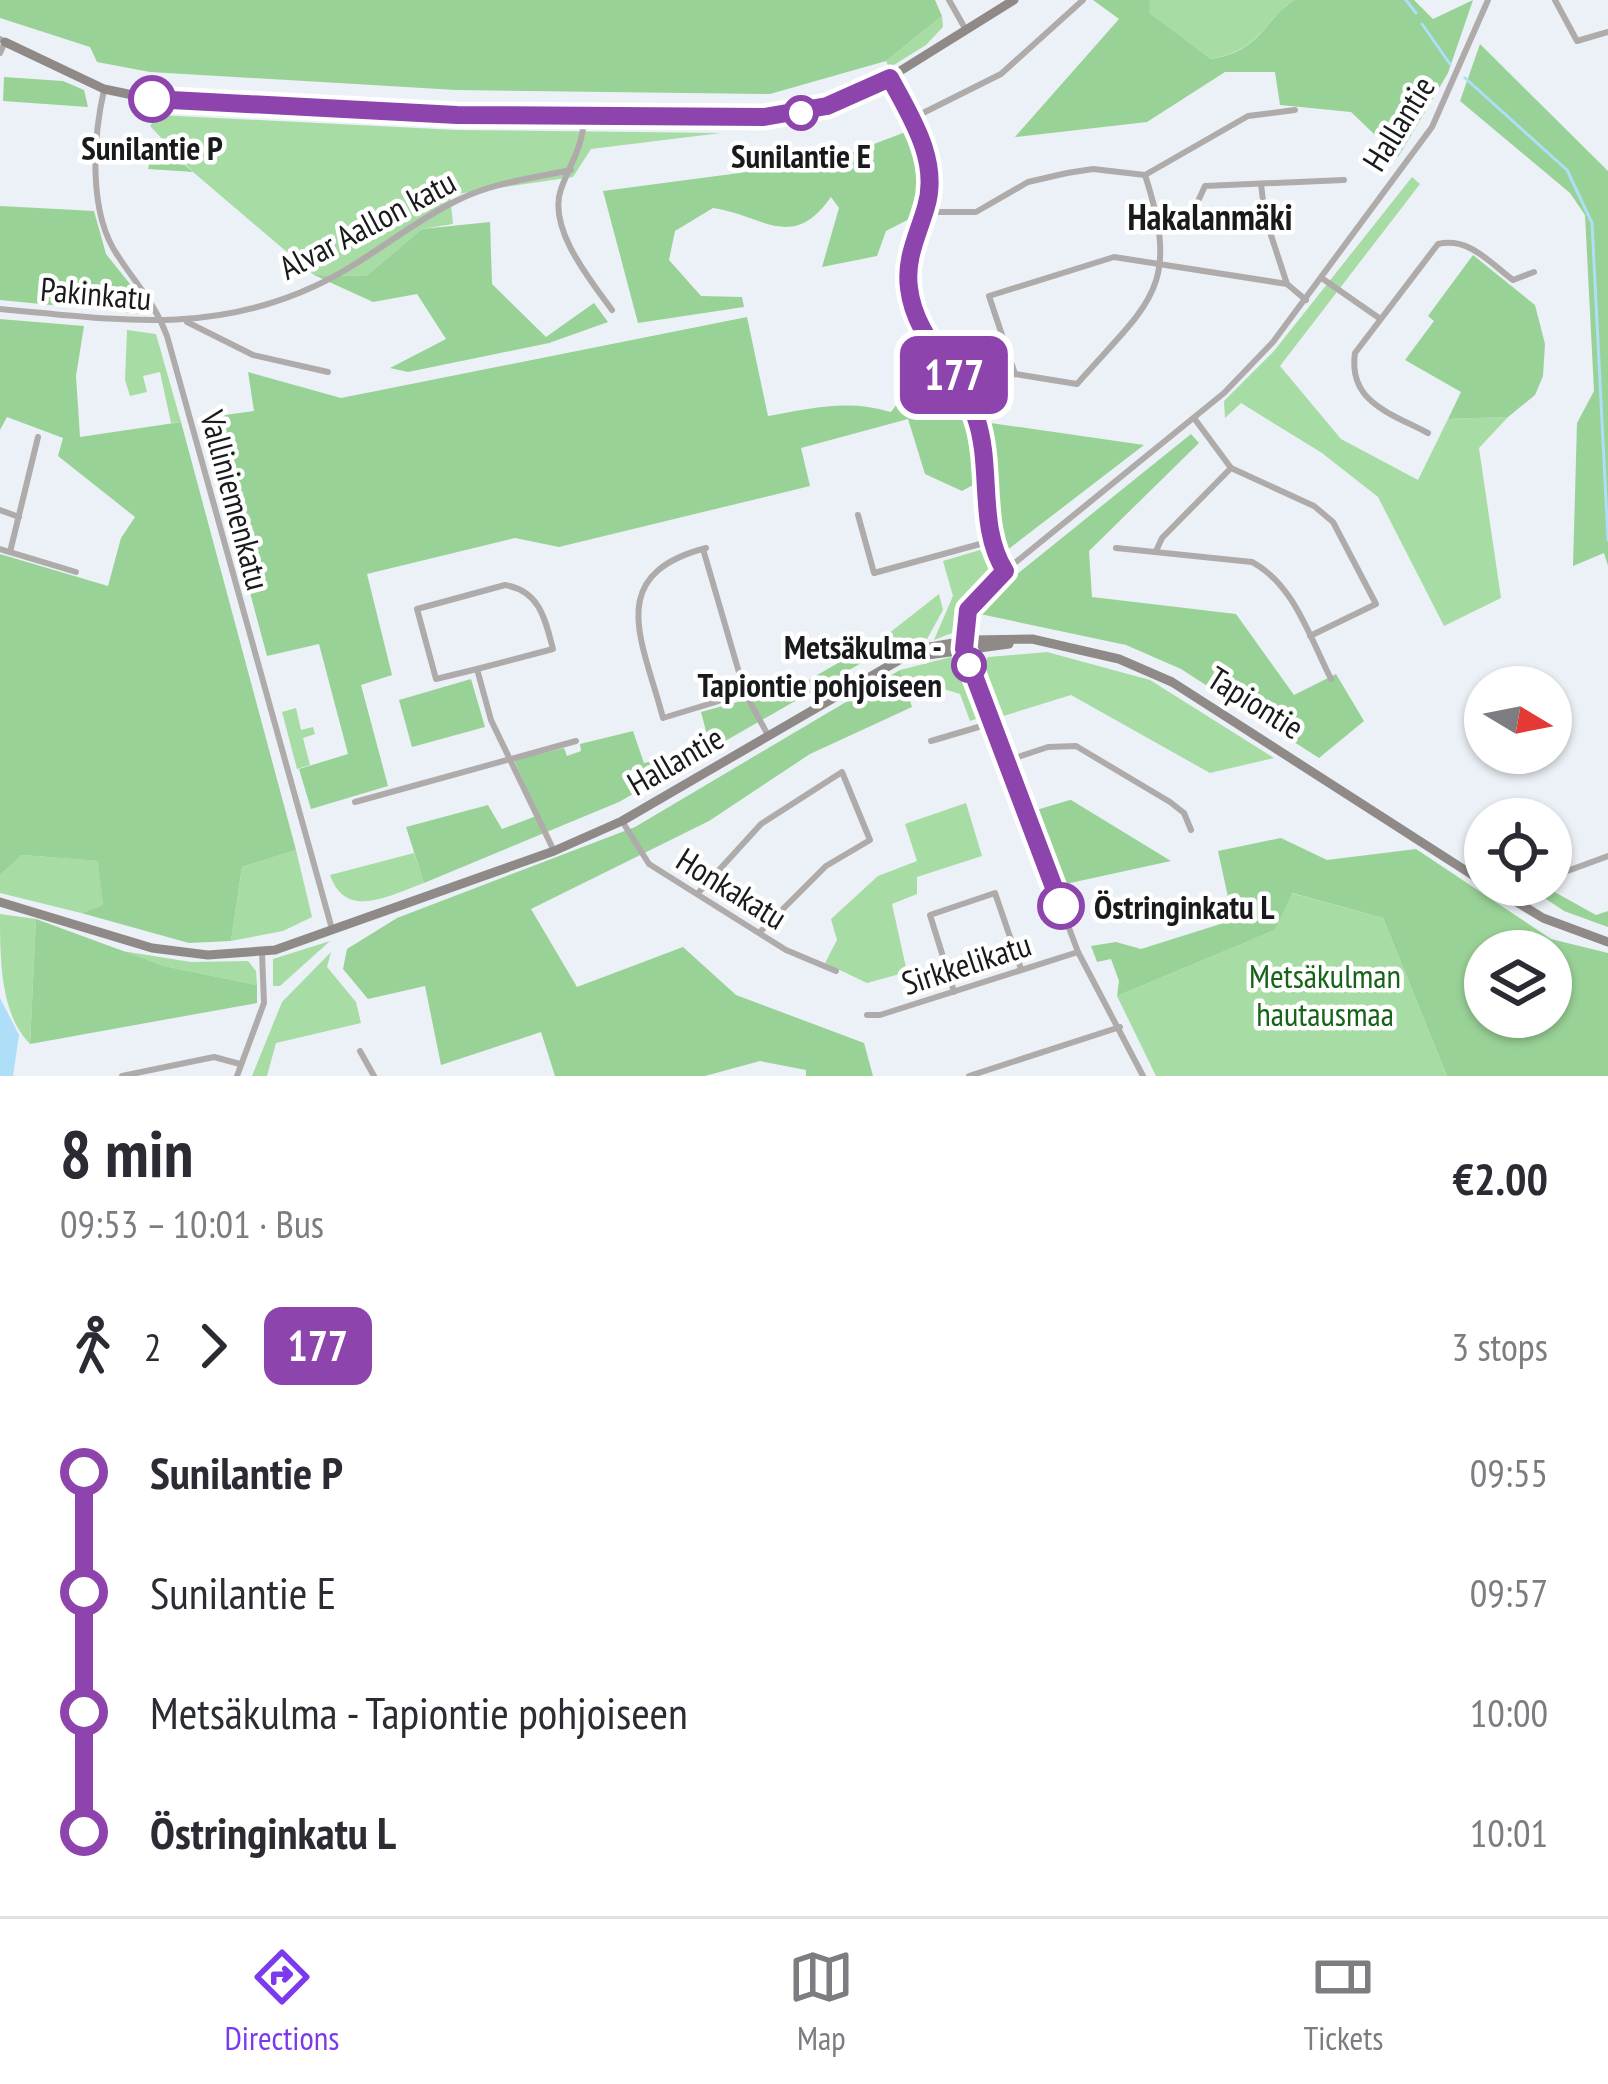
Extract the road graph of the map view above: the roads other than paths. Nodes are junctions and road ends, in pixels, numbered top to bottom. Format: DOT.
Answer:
graph roads {
  1 [pos="949,0"];
  2 [pos="1014,0"];
  3 [pos="1083,0"];
  4 [pos="1489,0"];
  5 [pos="1555,0"];
  6 [pos="966,30"];
  7 [pos="1608,32"];
  8 [pos="2,45"];
  9 [pos="890,78"];
  10 [pos="104,89"];
  11 [pos="1295,110"];
  12 [pos="584,117"];
  13 [pos="911,119"];
  14 [pos="571,170"];
  15 [pos="1144,175"];
  16 [pos="1345,181"];
  17 [pos="1261,184"];
  18 [pos="925,212"];
  19 [pos="1161,226"];
  20 [pos="1161,262"];
  21 [pos="1534,272"];
  22 [pos="1323,279"];
  23 [pos="1287,284"];
  24 [pos="1306,300"];
  25 [pos="0,309"];
  26 [pos="612,310"];
  27 [pos="1379,319"];
  28 [pos="187,322"];
  29 [pos="163,324"];
  30 [pos="328,372"];
  31 [pos="1015,374"];
  32 [pos="965,393"];
  33 [pos="1194,418"];
  34 [pos="1427,433"];
  35 [pos="38,437"];
  36 [pos="1231,468"];
  37 [pos="0,510"];
  38 [pos="858,515"];
  39 [pos="19,517"];
  40 [pos="991,541"];
  41 [pos="0,548"];
  42 [pos="1116,548"];
  43 [pos="1156,551"];
  44 [pos="10,552"];
  45 [pos="1005,571"];
  46 [pos="76,572"];
  47 [pos="1310,636"];
  48 [pos="967,644"];
  49 [pos="477,669"];
  50 [pos="1331,679"];
  51 [pos="745,693"];
  52 [pos="992,723"];
  53 [pos="769,736"];
  54 [pos="576,741"];
  55 [pos="931,741"];
  56 [pos="509,758"];
  57 [pos="1006,761"];
  58 [pos="355,802"];
  59 [pos="622,821"];
  60 [pos="1191,830"];
  61 [pos="554,851"];
  62 [pos="1608,856"];
  63 [pos="1464,869"];
  64 [pos="1572,869"];
  65 [pos="699,892"];
  66 [pos="0,902"];
  67 [pos="1522,906"];
  68 [pos="333,932"];
  69 [pos="760,932"];
  70 [pos="1608,942"];
  71 [pos="262,952"];
  72 [pos="1078,952"];
  73 [pos="1021,969"];
  74 [pos="836,971"];
  75 [pos="954,992"];
  76 [pos="867,1015"];
  77 [pos="1120,1027"];
  78 [pos="360,1051"];
  79 [pos="240,1064"];
  80 [pos="122,1076"];
  81 [pos="237,1076"];
  82 [pos="374,1076"];
  83 [pos="969,1076"];
  84 [pos="1142,1076"];
  1 -- 6 [label="street"];
  2 -- 6 [label="street"];
  3 -- 13 [label="street"];
  4 -- 22 [label="street, Hallantie"];
  5 -- 7 [label="street"];
  6 -- 9 [label="street"];
  8 -- 10 [label="street"];
  9 -- 12 [label="street"];
  9 -- 13 [label="street"];
  10 -- 12 [label="street"];
  10 -- 29 [label="street, Valliniemenkatu"];
  11 -- 15 [label="street"];
  12 -- 14 [label="street"];
  13 -- 18 [label="street"];
  14 -- 26 [label="street"];
  14 -- 28 [label="street, Alvar Aallon katu"];
  15 -- 18 [label="street"];
  15 -- 19 [label="street"];
  16 -- 17 [label="street"];
  17 -- 19 [label="street"];
  17 -- 23 [label="street"];
  18 -- 32 [label="street"];
  19 -- 20 [label="street"];
  20 -- 23 [label="street"];
  20 -- 31 [label="street"];
  20 -- 31 [label="street"];
  21 -- 27 [label="street"];
  22 -- 24 [label="street, Hallantie"];
  22 -- 27 [label="street"];
  23 -- 24 [label="street"];
  24 -- 33 [label="street, Hallantie"];
  25 -- 29 [label="street, Pakinkatu"];
  27 -- 34 [label="street"];
  28 -- 29 [label="street, Pakinkatu"];
  28 -- 30 [label="street"];
  29 -- 68 [label="street, Valliniemenkatu"];
  31 -- 32 [label="street"];
  32 -- 40 [label="street"];
  33 -- 36 [label="street"];
  33 -- 45 [label="street, Hallantie"];
  35 -- 39 [label="street"];
  36 -- 43 [label="street"];
  36 -- 47 [label="street"];
  37 -- 39 [label="street"];
  38 -- 40 [label="street"];
  39 -- 44 [label="street"];
  40 -- 45 [label="street"];
  41 -- 44 [label="street"];
  42 -- 43 [label="street"];
  43 -- 47 [label="street"];
  44 -- 46 [label="street"];
  45 -- 48 [label="street, Hallantie"];
  47 -- 50 [label="street"];
  48 -- 52 [label="street"];
  48 -- 53 [label="street, Hallantie"];
  48 -- 63 [label="street, Tapiontie"];
  49 -- 49 [label="street"];
  49 -- 56 [label="street"];
  51 -- 51 [label="street"];
  51 -- 53 [label="street"];
  52 -- 55 [label="street"];
  52 -- 57 [label="street"];
  53 -- 59 [label="street, Hallantie"];
  54 -- 56 [label="street"];
  56 -- 58 [label="street"];
  56 -- 61 [label="street"];
  57 -- 60 [label="street"];
  57 -- 72 [label="street"];
  59 -- 61 [label="street, Hallantie"];
  59 -- 65 [label="street, Honkakatu"];
  61 -- 68 [label="street, Hallantie"];
  62 -- 64 [label="street"];
  65 -- 69 [label="street, Honkakatu"];
  65 -- 69 [label="street"];
  66 -- 71 [label="street, Hallantie"];
  67 -- 70 [label="street, Tapiontie"];
  68 -- 71 [label="street, Hallantie"];
  69 -- 74 [label="street, Honkakatu"];
  71 -- 79 [label="street"];
  72 -- 73 [label="street, Sirkkelikatu"];
  72 -- 77 [label="street"];
  73 -- 75 [label="street, Sirkkelikatu"];
  73 -- 75 [label="street"];
  75 -- 76 [label="street, Sirkkelikatu"];
  77 -- 83 [label="street"];
  77 -- 84 [label="street"];
  78 -- 82 [label="street"];
  79 -- 80 [label="street"];
  79 -- 81 [label="street"];
}
